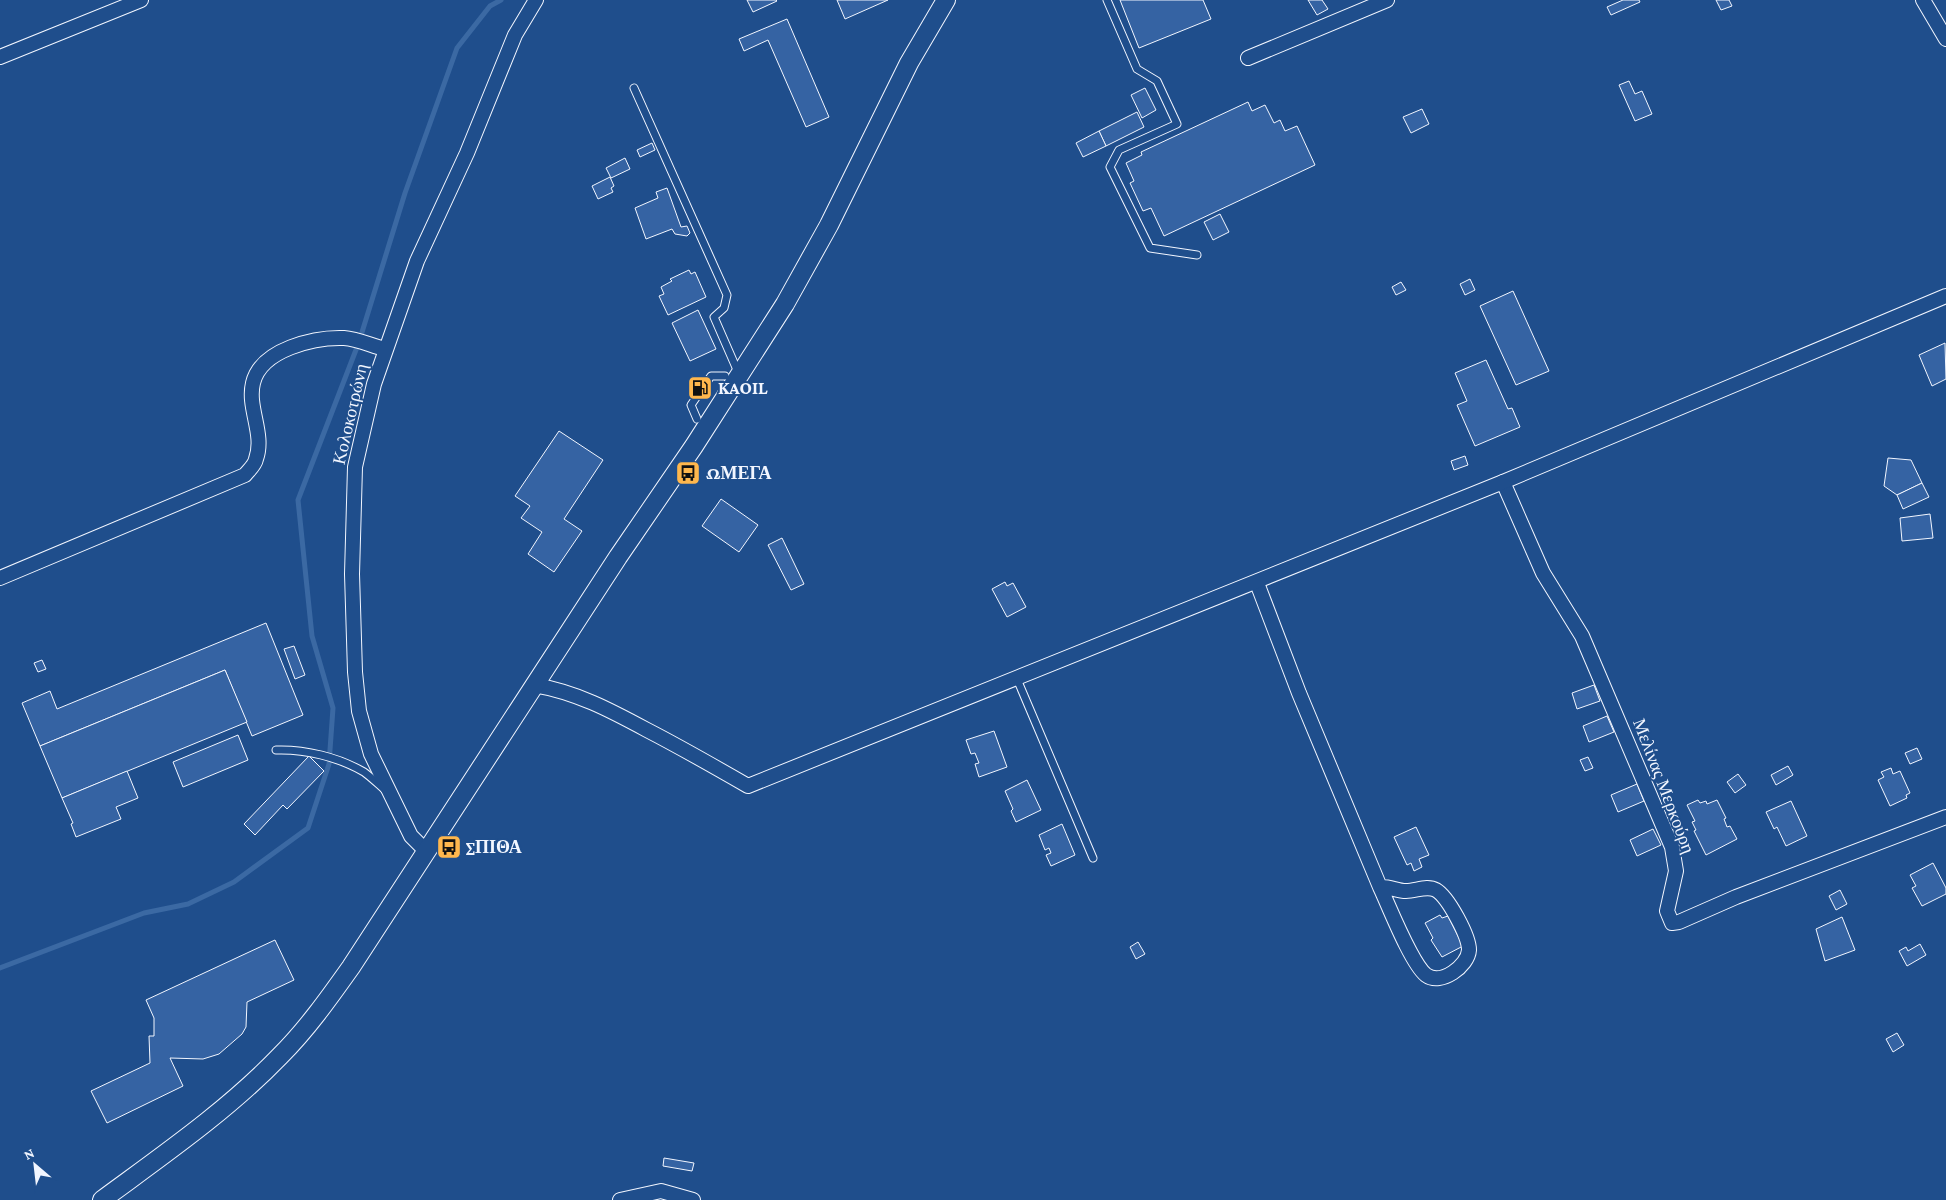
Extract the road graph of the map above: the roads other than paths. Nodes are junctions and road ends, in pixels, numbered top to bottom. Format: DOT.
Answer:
graph roads {
  1 [pos="141,0"];
  2 [pos="536,0"];
  3 [pos="946,0"];
  4 [pos="1108,0"];
  5 [pos="1387,0"];
  6 [pos="1923,0"];
  7 [pos="1946,39"];
  8 [pos="0,57"];
  9 [pos="1248,58"];
  10 [pos="634,88"];
  11 [pos="1197,255"];
  12 [pos="1946,296"];
  13 [pos="385,350"];
  14 [pos="732,376"];
  15 [pos="697,419"];
  16 [pos="1503,482"];
  17 [pos="0,578"];
  18 [pos="1257,583"];
  19 [pos="1017,679"];
  20 [pos="534,685"];
  21 [pos="276,750"];
  22 [pos="391,795"];
  23 [pos="1946,816"];
  24 [pos="427,852"];
  25 [pos="1093,858"];
  26 [pos="1380,887"];
  27 [pos="102,1200"];
  28 [pos="620,1200"];
  29 [pos="693,1200"];
  1 -- 8 [label="street"];
  2 -- 13 [label="street, Κολοκοτρώνη"];
  3 -- 14 [label="street"];
  4 -- 11 [label="lane"];
  5 -- 9 [label="street"];
  6 -- 7 [label="street"];
  10 -- 14 [label="lane"];
  12 -- 16 [label="street"];
  13 -- 17 [label="street"];
  13 -- 22 [label="street, Κολοκοτρώνη"];
  14 -- 15 [label="lane"];
  14 -- 20 [label="street"];
  16 -- 18 [label="street"];
  16 -- 23 [label="street, Μελίνας Μερκούρη"];
  18 -- 19 [label="street"];
  18 -- 26 [label="street"];
  19 -- 20 [label="street"];
  19 -- 25 [label="lane"];
  20 -- 24 [label="street"];
  21 -- 22 [label="lane"];
  22 -- 24 [label="street, Κολοκοτρώνη"];
  24 -- 27 [label="street"];
  26 -- 26 [label="street"];
  28 -- 29 [label="street"];
}
